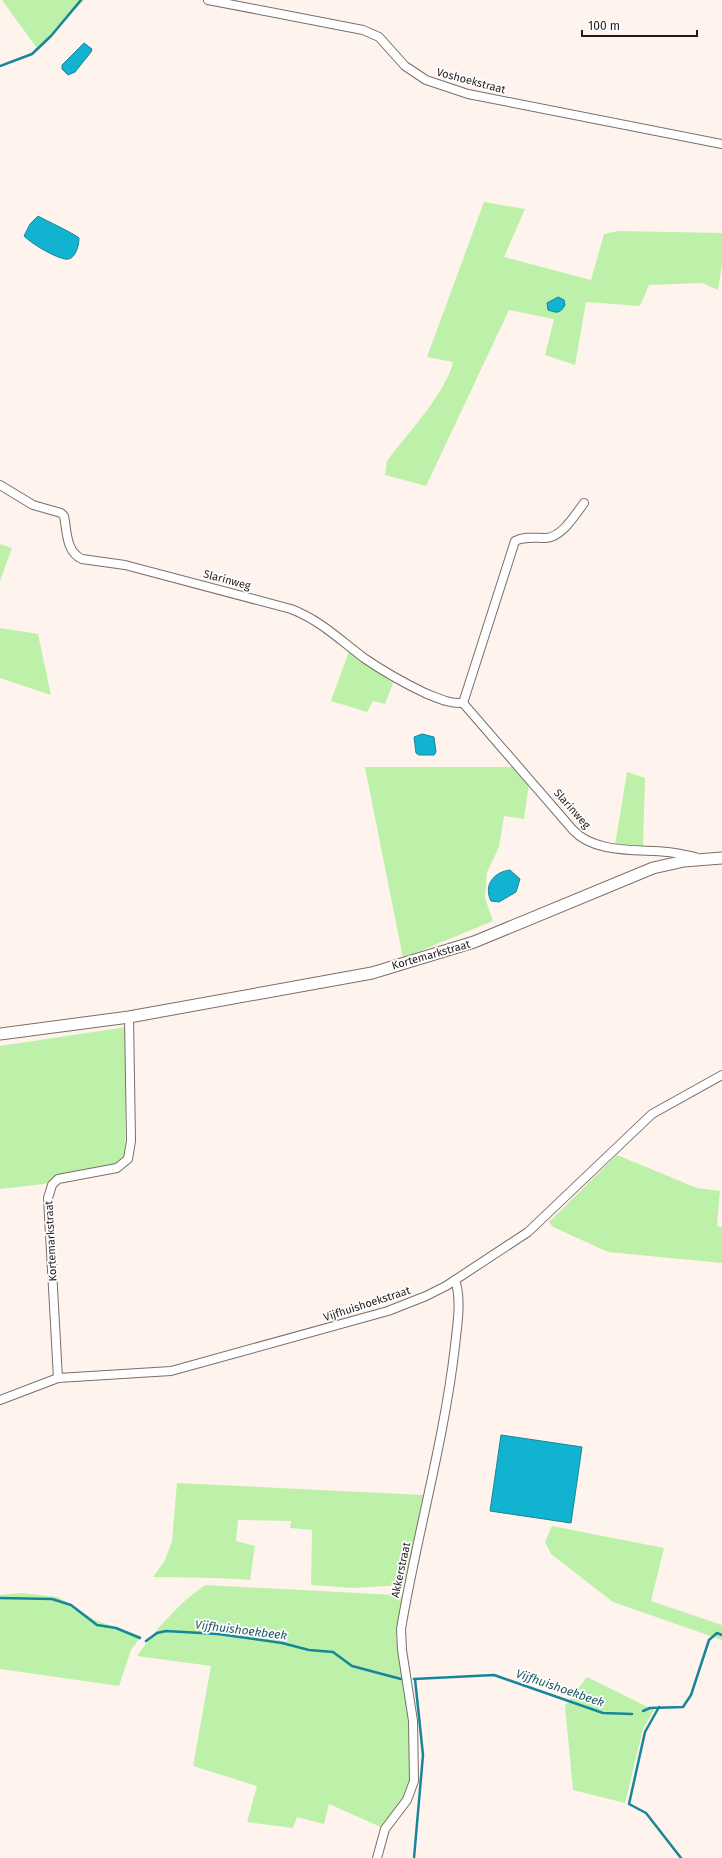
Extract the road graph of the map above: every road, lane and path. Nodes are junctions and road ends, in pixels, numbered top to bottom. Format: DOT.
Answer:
graph roads {
  1 [pos="208,0"];
  2 [pos="722,144"];
  3 [pos="0,485"];
  4 [pos="584,503"];
  5 [pos="463,703"];
  6 [pos="704,858"];
  7 [pos="722,858"];
  8 [pos="129,1017"];
  9 [pos="0,1034"];
  10 [pos="722,1075"];
  11 [pos="455,1280"];
  12 [pos="58,1378"];
  13 [pos="0,1400"];
  14 [pos="377,1858"];
  1 -- 2 [label="street, Voshoekstraat"];
  3 -- 5 [label="street, Slarinweg"];
  4 -- 5 [label="street"];
  5 -- 6 [label="street, Slarinweg"];
  6 -- 7 [label="street, Kortemarkstraat"];
  6 -- 8 [label="street, Kortemarkstraat"];
  8 -- 9 [label="street, Kortemarkstraat"];
  8 -- 12 [label="street, Kortemarkstraat"];
  10 -- 11 [label="street, Vijfhuishoekstraat"];
  11 -- 12 [label="street, Vijfhuishoekstraat"];
  11 -- 14 [label="street, Akkerstraat"];
  12 -- 13 [label="street, Vijfhuishoekstraat"];
}
